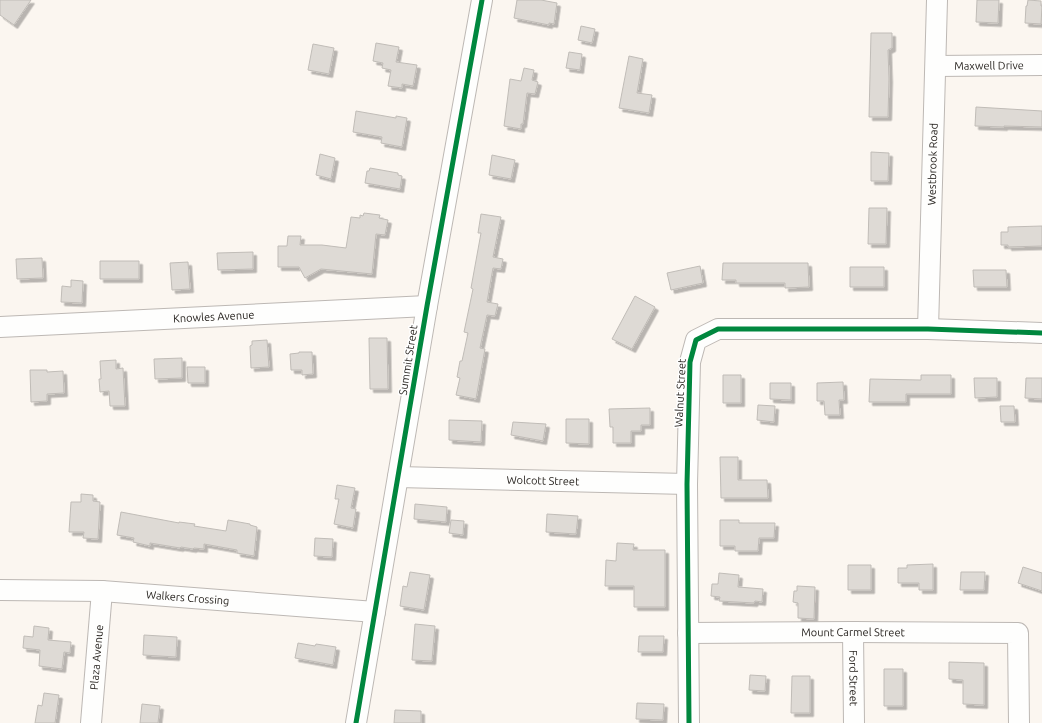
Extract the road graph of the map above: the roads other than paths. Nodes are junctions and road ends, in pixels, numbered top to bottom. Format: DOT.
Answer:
graph roads {
  1 [pos="482,0"];
  2 [pos="937,0"];
  3 [pos="1042,65"];
  4 [pos="936,66"];
  5 [pos="427,306"];
  6 [pos="0,327"];
  7 [pos="928,328"];
  8 [pos="1042,333"];
  9 [pos="398,477"];
  10 [pos="688,484"];
  11 [pos="0,590"];
  12 [pos="102,591"];
  13 [pos="375,612"];
  14 [pos="853,632"];
  15 [pos="688,633"];
  16 [pos="91,723"];
  17 [pos="356,723"];
  18 [pos="689,723"];
  19 [pos="854,723"];
  20 [pos="1019,723"];
  1 -- 5 [label="street, Summit Street"];
  2 -- 4 [label="street, Westbrook Road"];
  3 -- 4 [label="street, Maxwell Drive"];
  4 -- 7 [label="street, Westbrook Road"];
  5 -- 6 [label="street, Knowles Avenue"];
  5 -- 9 [label="street, Summit Street"];
  7 -- 8 [label="street, Walnut Street"];
  7 -- 10 [label="street, Walnut Street"];
  9 -- 10 [label="street, Wolcott Street"];
  9 -- 13 [label="street, Summit Street"];
  10 -- 15 [label="street, Walnut Street"];
  11 -- 12 [label="street, Walkers Crossing"];
  12 -- 13 [label="street, Walkers Crossing"];
  12 -- 16 [label="street, Plaza Avenue"];
  13 -- 17 [label="street, Summit Street"];
  14 -- 15 [label="street, Mount Carmel Street"];
  14 -- 19 [label="street, Ford Street"];
  14 -- 20 [label="street, Mount Carmel Street"];
  15 -- 18 [label="street, Walnut Street"];
}
